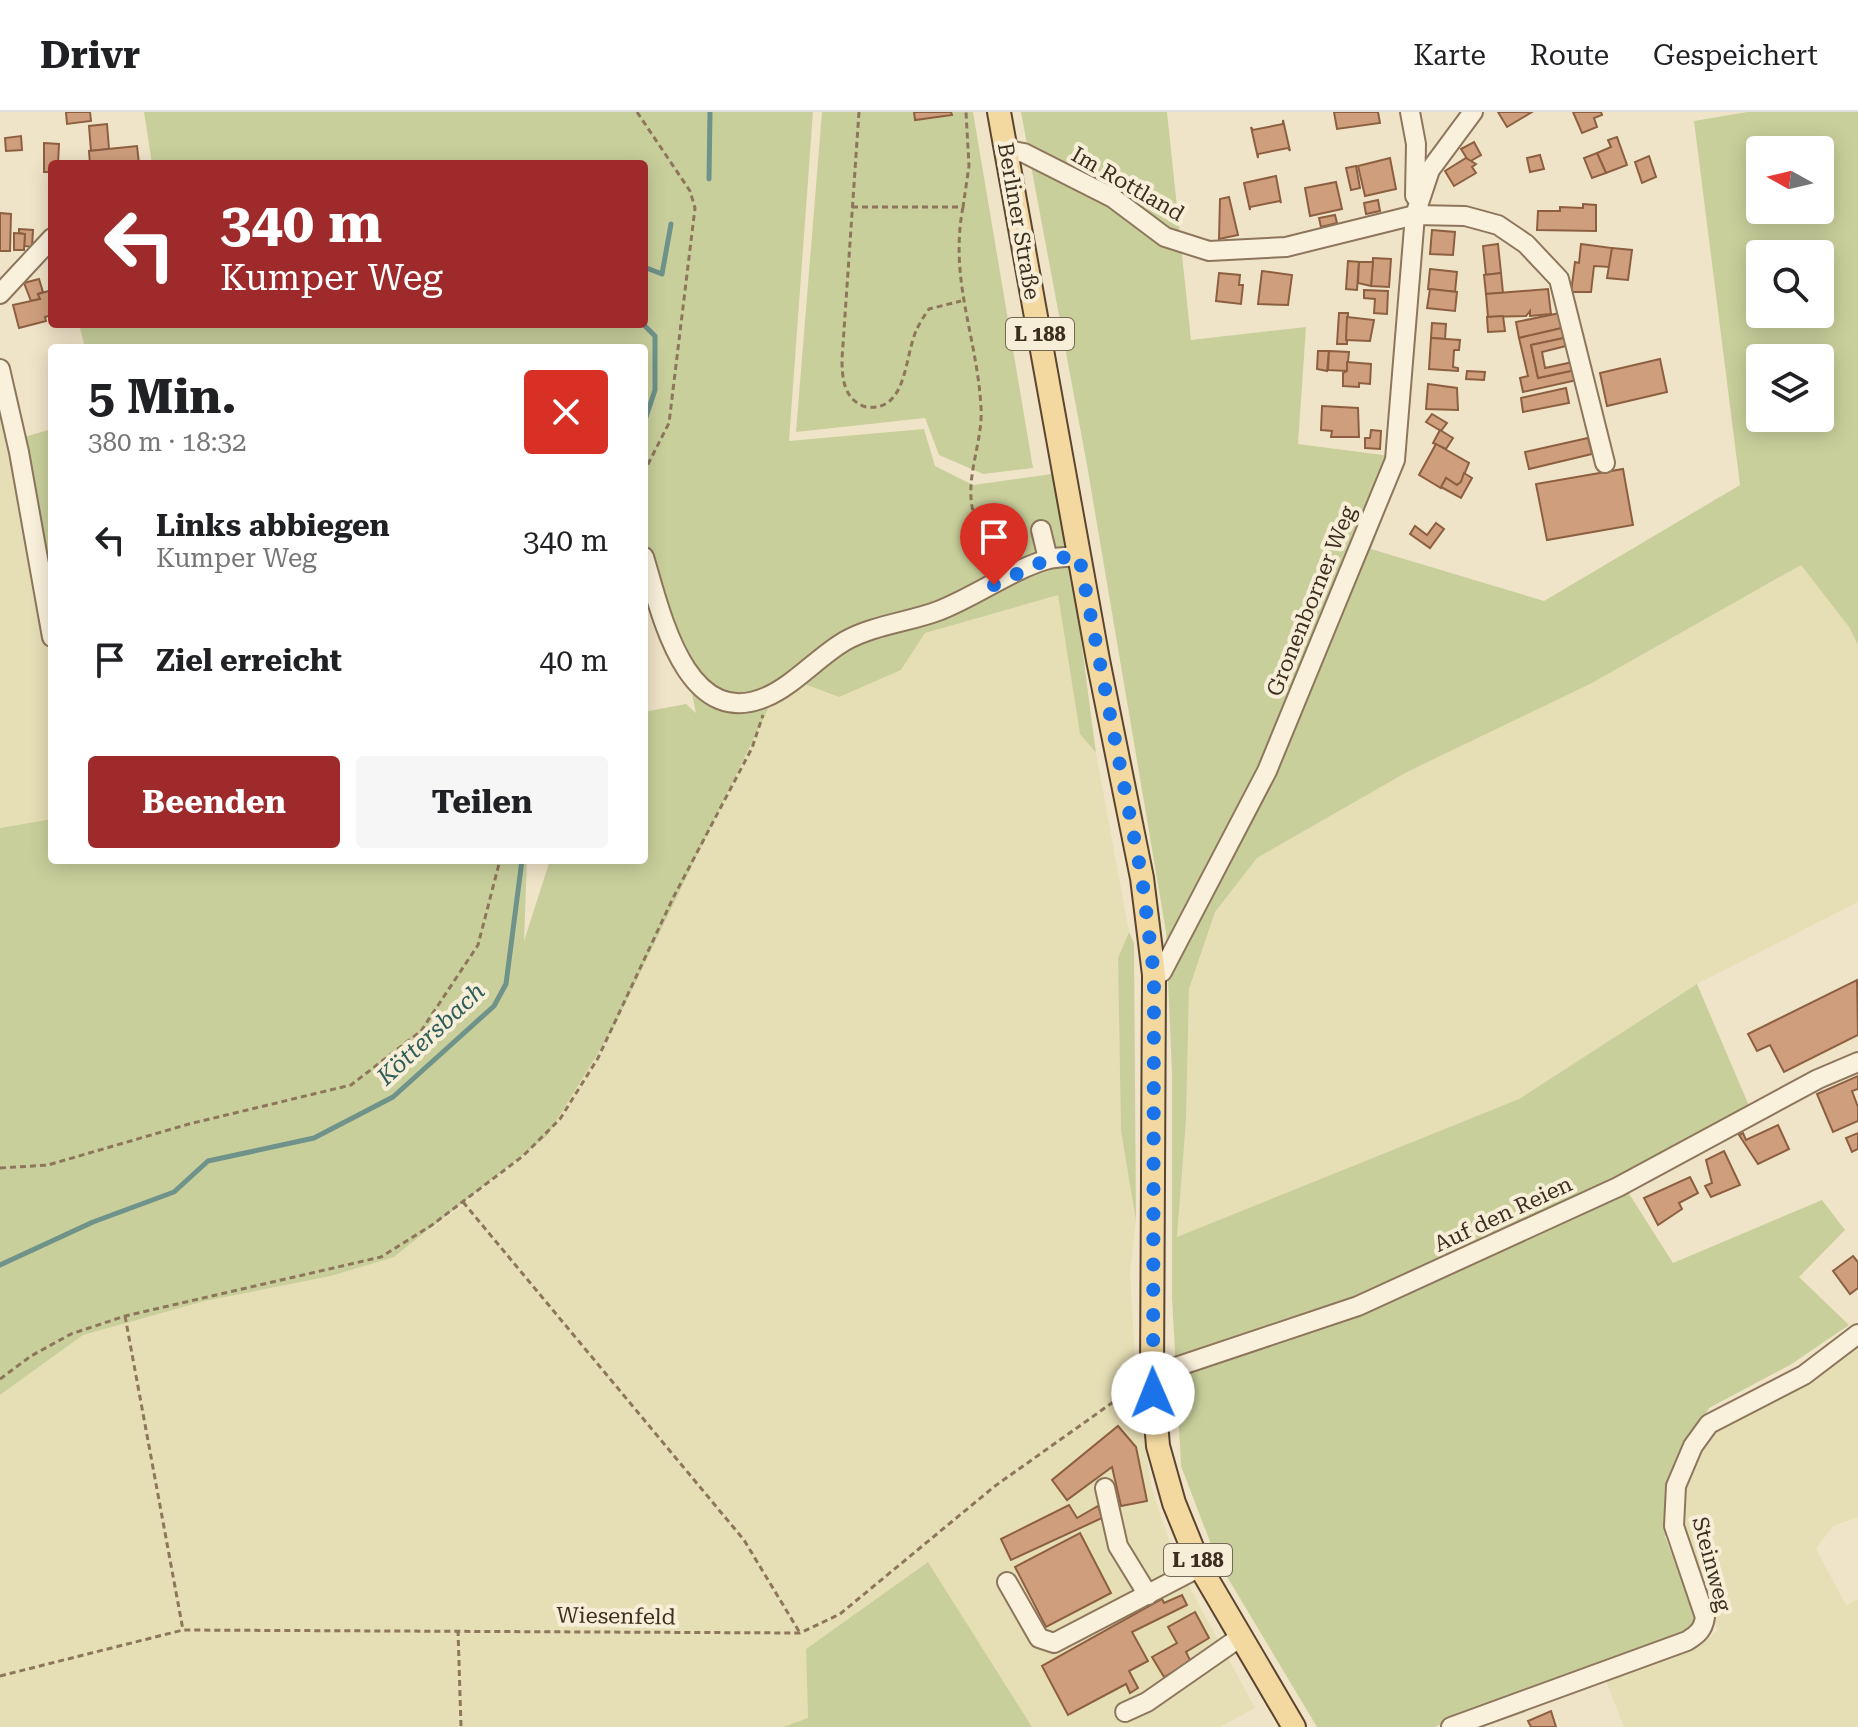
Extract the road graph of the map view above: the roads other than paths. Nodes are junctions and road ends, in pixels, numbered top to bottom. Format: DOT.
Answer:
graph roads {
  1 [pos="999,112"];
  2 [pos="1410,112"];
  3 [pos="1473,112"];
  4 [pos="1007,150"];
  5 [pos="1415,215"];
  6 [pos="48,242"];
  7 [pos="0,294"];
  8 [pos="0,369"];
  9 [pos="1605,463"];
  10 [pos="1041,530"];
  11 [pos="1079,556"];
  12 [pos="1048,559"];
  13 [pos="648,569"];
  14 [pos="48,615"];
  15 [pos="1154,975"];
  16 [pos="1858,1062"];
  17 [pos="1858,1334"];
  18 [pos="1152,1375"];
  19 [pos="1105,1488"];
  20 [pos="1200,1567"];
  21 [pos="1007,1582"];
  22 [pos="1148,1595"];
  23 [pos="1239,1638"];
  24 [pos="1125,1712"];
  25 [pos="1294,1727"];
  26 [pos="1451,1727"];
  1 -- 4 [label="main road, Berliner Straße / L 188"];
  2 -- 5 [label="street, Gronenborner Weg"];
  3 -- 5 [label="street, Gronenborner Weg"];
  4 -- 5 [label="street, Im Rottland"];
  4 -- 11 [label="main road, Berliner Straße / L 188"];
  5 -- 9 [label="street"];
  5 -- 15 [label="street, Gronenborner Weg"];
  6 -- 7 [label="street"];
  8 -- 14 [label="street"];
  10 -- 12 [label="street"];
  11 -- 12 [label="street"];
  11 -- 15 [label="main road, Berliner Straße / L 188"];
  12 -- 13 [label="street"];
  15 -- 18 [label="main road, Berliner Straße / L 188"];
  16 -- 18 [label="street, Auf den Reien"];
  17 -- 26 [label="street, Steinweg"];
  18 -- 20 [label="main road, Berliner Straße / L 188"];
  19 -- 22 [label="street"];
  20 -- 22 [label="street"];
  20 -- 23 [label="main road, Berliner Straße / L 188"];
  21 -- 22 [label="street"];
  23 -- 24 [label="street"];
  23 -- 25 [label="main road, Berliner Straße / L 188"];
}
